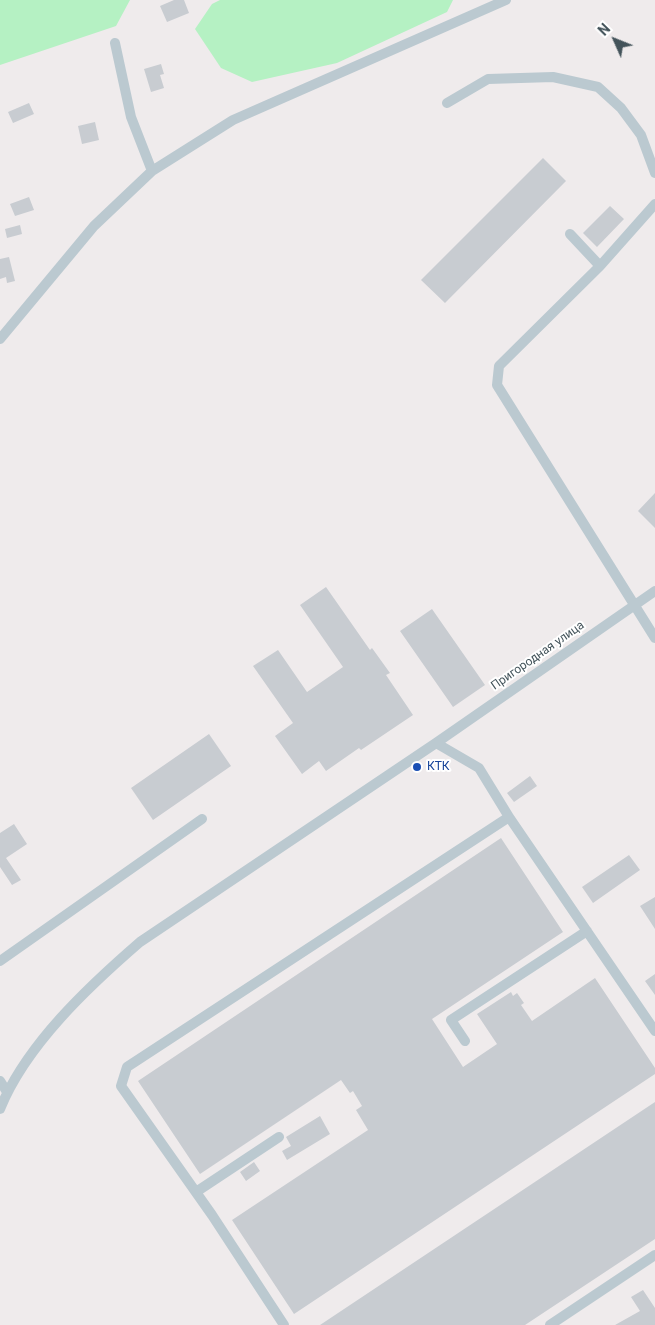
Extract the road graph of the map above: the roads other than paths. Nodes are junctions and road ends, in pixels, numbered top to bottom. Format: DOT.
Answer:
graph roads {
  1 [pos="506,0"];
  2 [pos="115,43"];
  3 [pos="447,103"];
  4 [pos="152,170"];
  5 [pos="655,172"];
  6 [pos="655,204"];
  7 [pos="570,234"];
  8 [pos="600,266"];
  9 [pos="0,324"];
  10 [pos="2,337"];
  11 [pos="655,590"];
  12 [pos="635,605"];
  13 [pos="655,638"];
  14 [pos="436,742"];
  15 [pos="509,817"];
  16 [pos="202,818"];
  17 [pos="587,931"];
  18 [pos="0,960"];
  19 [pos="655,1031"];
  20 [pos="465,1041"];
  21 [pos="0,1081"];
  22 [pos="7,1092"];
  23 [pos="0,1110"];
  24 [pos="279,1137"];
  25 [pos="196,1192"];
  26 [pos="655,1254"];
  27 [pos="284,1325"];
  28 [pos="550,1325"];
  1 -- 4 [label="street"];
  2 -- 4 [label="street"];
  3 -- 5 [label="street"];
  4 -- 10 [label="street"];
  6 -- 8 [label="street"];
  7 -- 8 [label="street"];
  8 -- 12 [label="street"];
  9 -- 10 [label="street"];
  11 -- 12 [label="street, Пригородная улица"];
  12 -- 13 [label="street"];
  12 -- 14 [label="street, Пригородная улица"];
  14 -- 15 [label="street"];
  14 -- 22 [label="street, Пригородная улица"];
  15 -- 17 [label="street"];
  15 -- 25 [label="street"];
  16 -- 18 [label="street"];
  17 -- 19 [label="street"];
  17 -- 20 [label="street"];
  21 -- 22 [label="street"];
  22 -- 23 [label="street, Пригородная улица"];
  24 -- 25 [label="street"];
  25 -- 27 [label="street"];
  26 -- 28 [label="street"];
}
